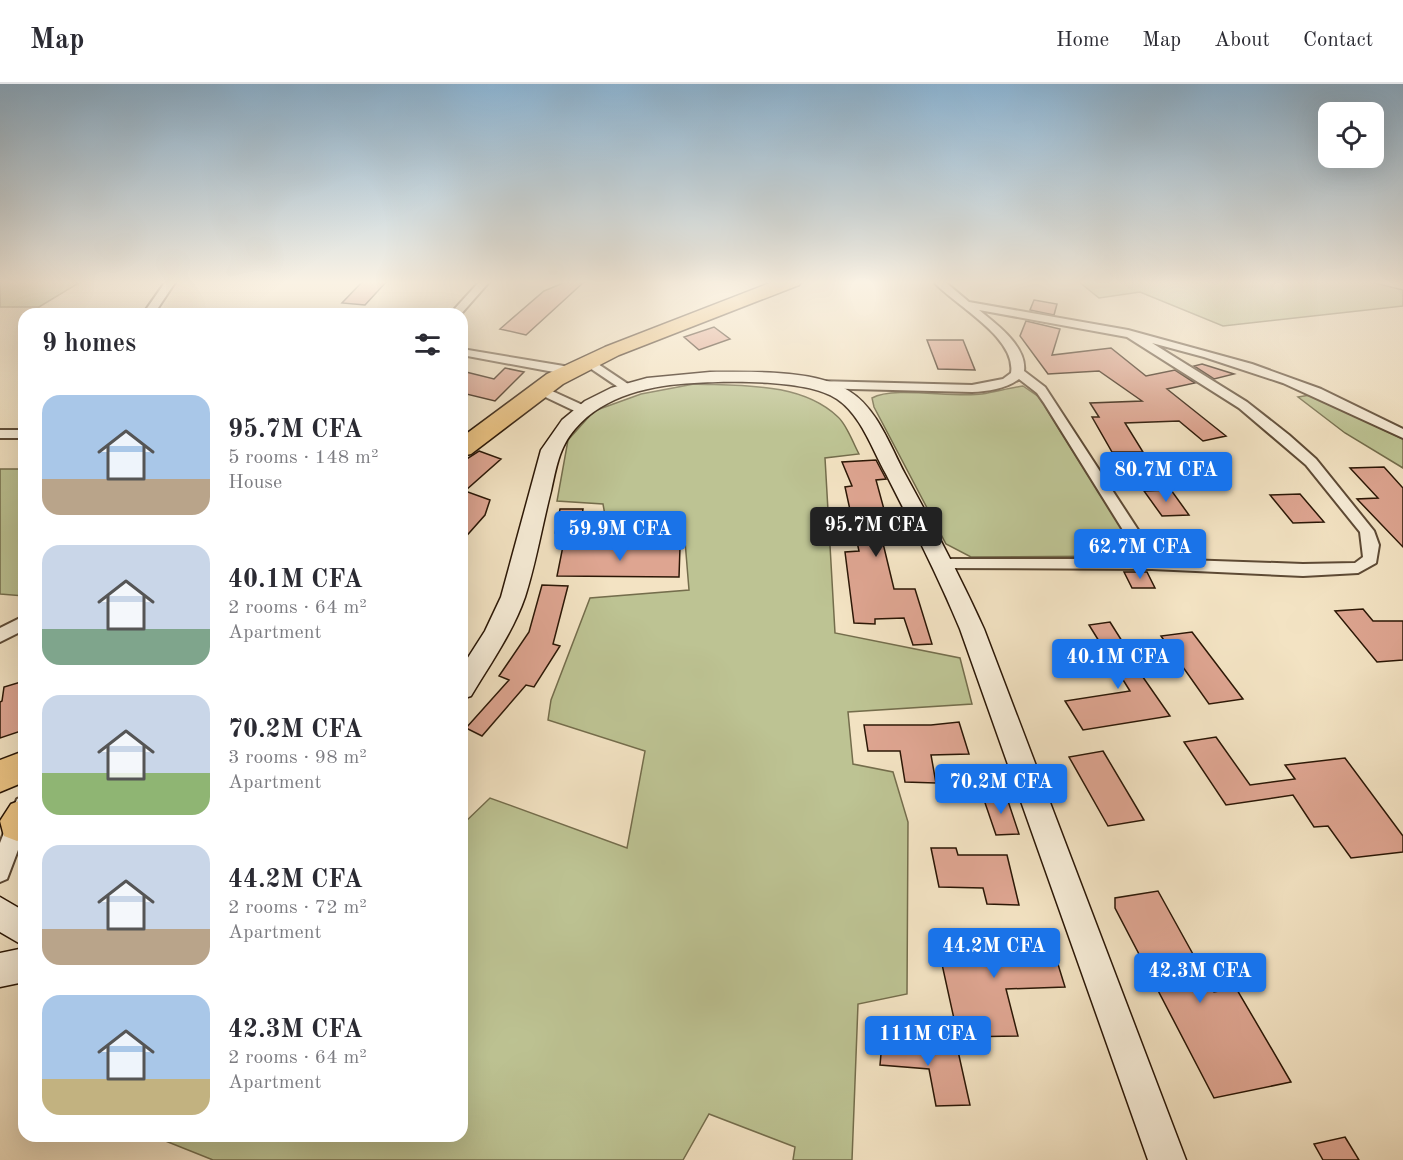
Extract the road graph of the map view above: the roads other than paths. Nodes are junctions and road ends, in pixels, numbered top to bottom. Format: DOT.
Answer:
graph roads {
  1 [pos="663,331"];
  2 [pos="997,331"];
  3 [pos="1119,331"];
  4 [pos="1128,333"];
  5 [pos="468,353"];
  6 [pos="579,367"];
  7 [pos="1018,372"];
  8 [pos="815,385"];
  9 [pos="628,388"];
  10 [pos="541,390"];
  11 [pos="583,410"];
  12 [pos="0,434"];
  13 [pos="18,434"];
  14 [pos="1403,434"];
  15 [pos="468,445"];
  16 [pos="945,564"];
  17 [pos="1152,564"];
  18 [pos="18,626"];
  19 [pos="0,636"];
  20 [pos="468,679"];
  21 [pos="18,768"];
  22 [pos="0,776"];
  23 [pos="18,825"];
  24 [pos="0,872"];
  25 [pos="0,913"];
  26 [pos="18,926"];
  27 [pos="18,966"];
  28 [pos="0,970"];
  29 [pos="1167,1160"];
  1 -- 6 [label="highway"];
  2 -- 7 [label="street"];
  3 -- 4 [label="street"];
  4 -- 14 [label="street"];
  4 -- 17 [label="street"];
  5 -- 6 [label="street"];
  6 -- 9 [label="street"];
  6 -- 10 [label="highway"];
  7 -- 8 [label="street"];
  7 -- 17 [label="street"];
  8 -- 9 [label="street"];
  8 -- 16 [label="street"];
  9 -- 11 [label="street"];
  10 -- 11 [label="street"];
  10 -- 15 [label="highway"];
  11 -- 20 [label="street"];
  12 -- 13 [label="street"];
  16 -- 17 [label="street"];
  16 -- 29 [label="street"];
  18 -- 19 [label="street"];
  21 -- 22 [label="highway"];
  23 -- 24 [label="street"];
  25 -- 26 [label="street"];
  27 -- 28 [label="street"];
}
